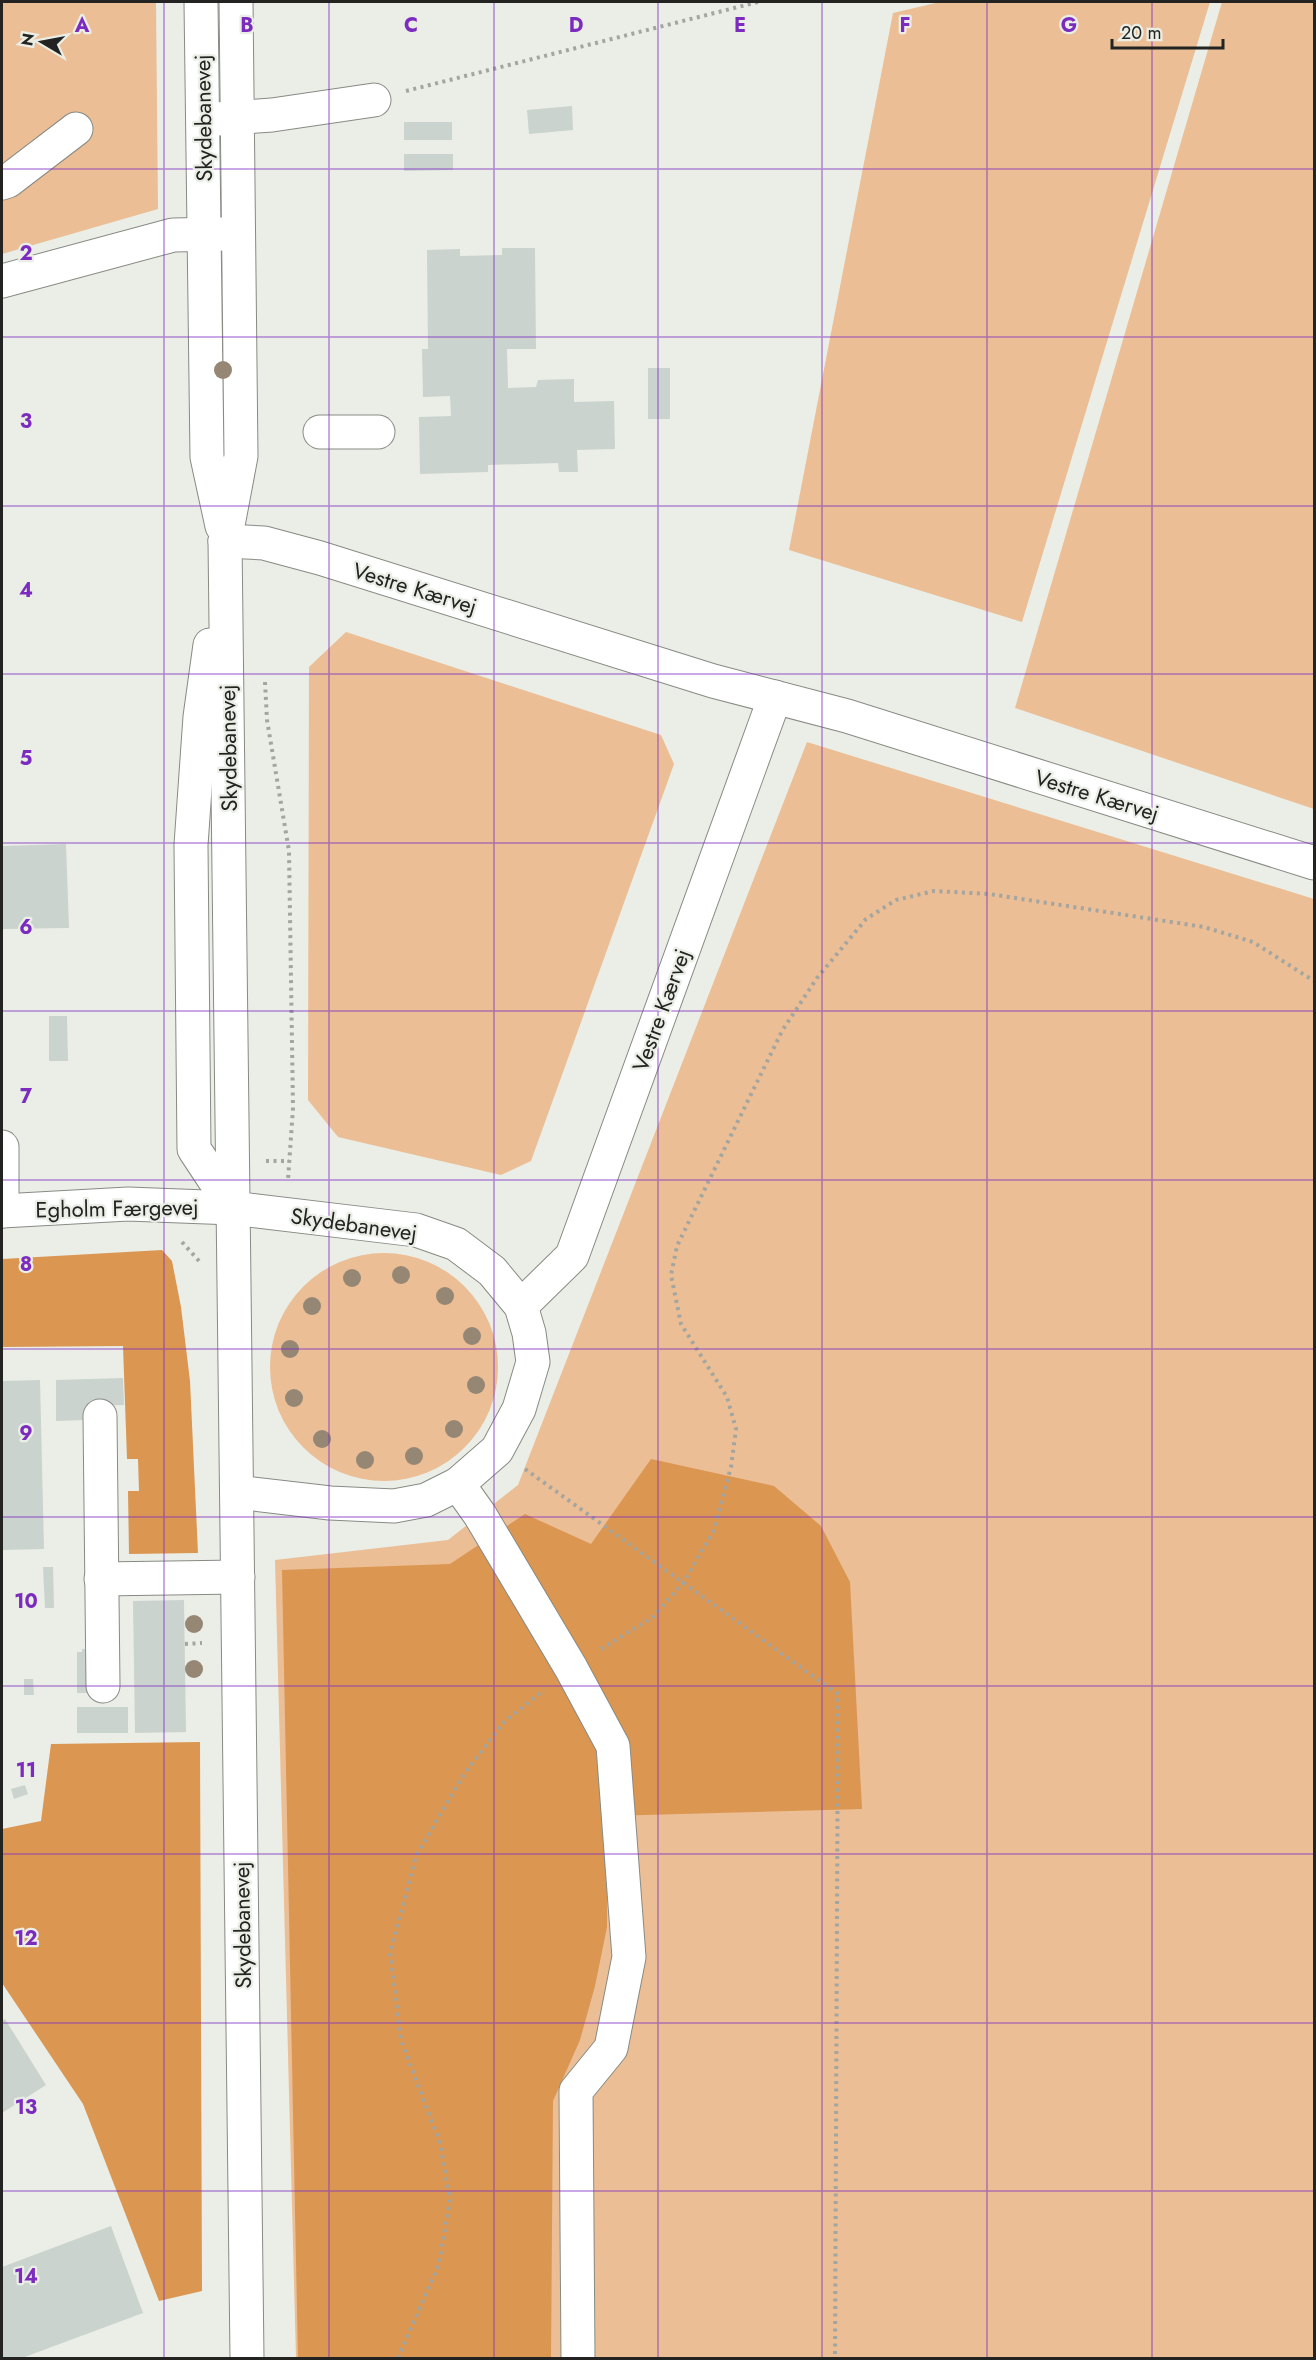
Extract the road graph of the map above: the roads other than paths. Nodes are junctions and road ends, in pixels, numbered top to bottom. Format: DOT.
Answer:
graph roads {
  1 [pos="201,2"];
  2 [pos="236,2"];
  3 [pos="374,100"];
  4 [pos="237,118"];
  5 [pos="203,120"];
  6 [pos="76,129"];
  7 [pos="2,183"];
  8 [pos="204,234"];
  9 [pos="238,234"];
  10 [pos="2,281"];
  11 [pos="320,432"];
  12 [pos="378,432"];
  13 [pos="225,541"];
  14 [pos="775,697"];
  15 [pos="1314,863"];
  16 [pos="2,1147"];
  17 [pos="233,1208"];
  18 [pos="2,1211"];
  19 [pos="521,1306"];
  20 [pos="100,1416"];
  21 [pos="458,1484"];
  22 [pos="237,1492"];
  23 [pos="238,1577"];
  24 [pos="101,1579"];
  25 [pos="103,1686"];
  26 [pos="247,2358"];
  27 [pos="578,2358"];
  1 -- 5 [label="street, Skydebanevej"];
  2 -- 4 [label="street, Skydebanevej"];
  3 -- 4 [label="street"];
  4 -- 5 [label="street"];
  4 -- 9 [label="street, Skydebanevej"];
  5 -- 8 [label="street, Skydebanevej"];
  6 -- 7 [label="street"];
  8 -- 9 [label="street"];
  8 -- 10 [label="street"];
  8 -- 13 [label="street, Skydebanevej"];
  9 -- 13 [label="street, Skydebanevej"];
  11 -- 12 [label="street"];
  13 -- 14 [label="street, Vestre Kærvej"];
  13 -- 17 [label="street, Skydebanevej"];
  14 -- 15 [label="street, Vestre Kærvej"];
  14 -- 19 [label="street, Vestre Kærvej"];
  16 -- 18 [label="street"];
  17 -- 18 [label="street, Egholm Færgevej"];
  17 -- 19 [label="street, Skydebanevej"];
  17 -- 22 [label="street, Skydebanevej"];
  19 -- 21 [label="street, Skydebanevej"];
  20 -- 24 [label="street"];
  21 -- 22 [label="street, Skydebanevej"];
  21 -- 27 [label="street"];
  22 -- 23 [label="street, Skydebanevej"];
  23 -- 24 [label="street"];
  23 -- 26 [label="street, Skydebanevej"];
  24 -- 25 [label="street"];
}
